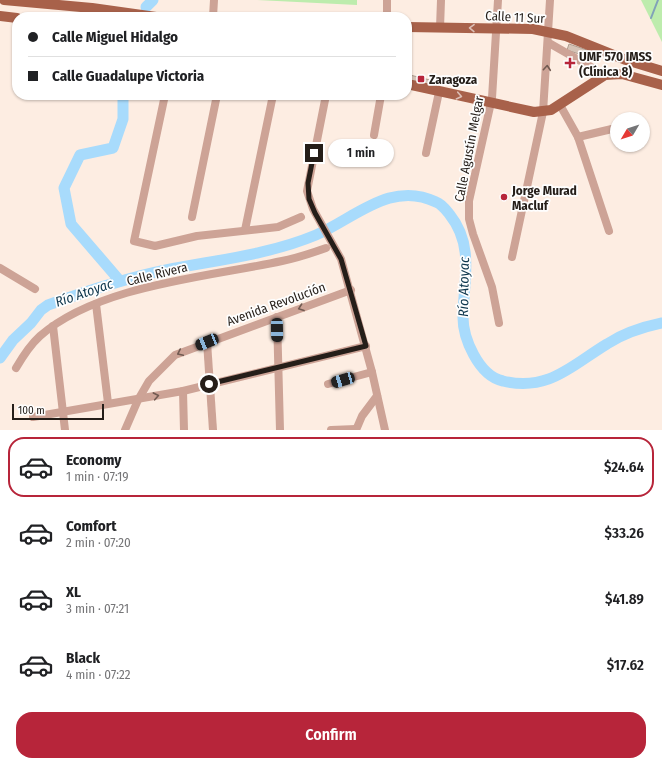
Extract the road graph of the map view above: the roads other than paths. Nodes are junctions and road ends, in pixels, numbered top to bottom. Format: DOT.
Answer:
graph roads {
  1 [pos="4,0"];
  2 [pos="214,0"];
  3 [pos="387,0"];
  4 [pos="441,0"];
  5 [pos="498,0"];
  6 [pos="550,0"];
  7 [pos="20,1"];
  8 [pos="114,12"];
  9 [pos="213,12"];
  10 [pos="386,12"];
  11 [pos="0,16"];
  12 [pos="12,17"];
  13 [pos="412,27"];
  14 [pos="440,28"];
  15 [pos="497,28"];
  16 [pos="550,32"];
  17 [pos="549,43"];
  18 [pos="591,67"];
  19 [pos="662,70"];
  20 [pos="412,85"];
  21 [pos="662,85"];
  22 [pos="439,92"];
  23 [pos="164,100"];
  24 [pos="216,100"];
  25 [pos="272,100"];
  26 [pos="325,100"];
  27 [pos="380,100"];
  28 [pos="491,103"];
  29 [pos="560,105"];
  30 [pos="543,110"];
  31 [pos="610,129"];
  32 [pos="374,134"];
  33 [pos="578,137"];
  34 [pos="426,153"];
  35 [pos="192,217"];
  36 [pos="301,217"];
  37 [pos="245,230"];
  38 [pos="609,230"];
  39 [pos="326,248"];
  40 [pos="512,257"];
  41 [pos="0,268"];
  42 [pos="35,289"];
  43 [pos="351,290"];
  44 [pos="96,304"];
  45 [pos="277,317"];
  46 [pos="499,323"];
  47 [pos="53,326"];
  48 [pos="207,342"];
  49 [pos="366,346"];
  50 [pos="278,367"];
  51 [pos="16,368"];
  52 [pos="372,372"];
  53 [pos="209,384"];
  54 [pos="328,384"];
  55 [pos="183,391"];
  56 [pos="377,396"];
  57 [pos="138,400"];
  58 [pos="108,403"];
  59 [pos="62,411"];
  60 [pos="33,417"];
  61 [pos="64,430"];
  62 [pos="124,430"];
  63 [pos="184,430"];
  64 [pos="213,430"];
  65 [pos="280,430"];
  66 [pos="331,430"];
  67 [pos="356,430"];
  68 [pos="384,430"];
  1 -- 7 [label="main road"];
  2 -- 9 [label="street"];
  3 -- 10 [label="street"];
  4 -- 14 [label="street"];
  5 -- 15 [label="street, Calle Agustín Melgar"];
  6 -- 16 [label="street"];
  7 -- 8 [label="main road"];
  11 -- 12 [label="main road"];
  13 -- 14 [label="main road, Calle 11 Sur"];
  15 -- 14 [label="main road, Calle 11 Sur, one-way"];
  15 -- 16 [label="main road, Calle 11 Sur"];
  15 -- 28 [label="street, Calle Agustín Melgar"];
  16 -- 17 [label="street"];
  16 -- 19 [label="main road, Calle 11 Sur"];
  17 -- 18 [label="street"];
  30 -- 17 [label="street, one-way"];
  20 -- 22 [label="main road"];
  21 -- 29 [label="main road"];
  22 -- 28 [label="main road, one-way"];
  22 -- 34 [label="street"];
  23 -- 37 [label="street"];
  24 -- 35 [label="street"];
  25 -- 37 [label="street"];
  26 -- 43 [label="street"];
  27 -- 32 [label="street"];
  28 -- 30 [label="main road"];
  28 -- 46 [label="street, Calle Agustín Melgar"];
  29 -- 30 [label="main road"];
  29 -- 33 [label="street"];
  30 -- 40 [label="street"];
  31 -- 33 [label="street"];
  33 -- 38 [label="street"];
  36 -- 37 [label="street"];
  39 -- 44 [label="street, Calle Rivera"];
  41 -- 42 [label="street"];
  43 -- 45 [label="street, Avenida Revolución, one-way"];
  43 -- 49 [label="street"];
  44 -- 47 [label="street, Calle Rivera"];
  44 -- 58 [label="street"];
  45 -- 48 [label="street, Avenida Revolución"];
  45 -- 50 [label="street"];
  47 -- 51 [label="street, Calle Rivera"];
  47 -- 59 [label="street"];
  48 -- 53 [label="street"];
  48 -- 57 [label="street, Avenida Revolución, one-way"];
  49 -- 50 [label="street"];
  49 -- 52 [label="street"];
  50 -- 53 [label="street"];
  50 -- 65 [label="street"];
  52 -- 54 [label="street"];
  52 -- 56 [label="street"];
  53 -- 55 [label="street"];
  53 -- 64 [label="street"];
  57 -- 55 [label="street, one-way"];
  55 -- 63 [label="street"];
  56 -- 67 [label="street"];
  56 -- 68 [label="street"];
  57 -- 58 [label="street"];
  57 -- 62 [label="street, Avenida Revolución"];
  58 -- 59 [label="street"];
  59 -- 60 [label="street"];
  59 -- 61 [label="street"];
  66 -- 67 [label="street"];
}
